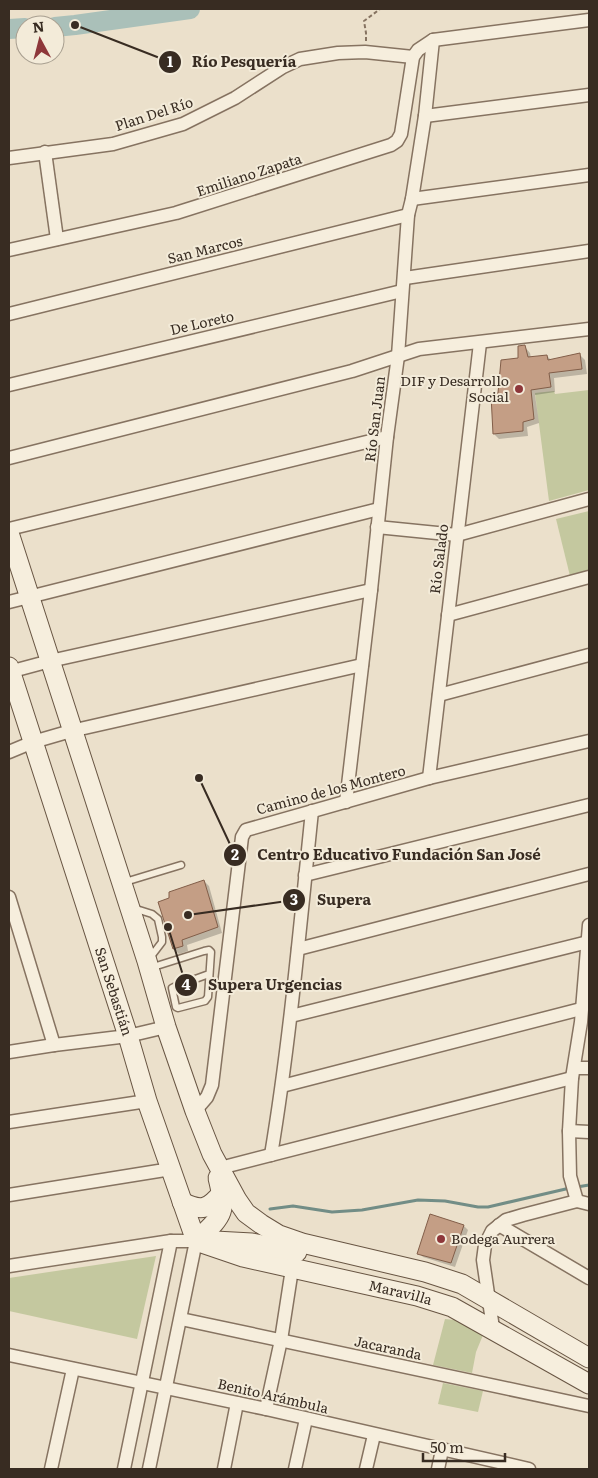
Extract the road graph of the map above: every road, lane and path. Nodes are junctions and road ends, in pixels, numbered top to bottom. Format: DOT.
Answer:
graph roads {
  1 [pos="380,9"];
  2 [pos="589,20"];
  3 [pos="428,43"];
  4 [pos="365,52"];
  5 [pos="413,57"];
  6 [pos="589,95"];
  7 [pos="425,116"];
  8 [pos="45,152"];
  9 [pos="9,158"];
  10 [pos="589,175"];
  11 [pos="412,199"];
  12 [pos="408,215"];
  13 [pos="57,240"];
  14 [pos="9,250"];
  15 [pos="589,251"];
  16 [pos="403,284"];
  17 [pos="9,314"];
  18 [pos="589,330"];
  19 [pos="480,343"];
  20 [pos="398,356"];
  21 [pos="9,385"];
  22 [pos="387,437"];
  23 [pos="9,458"];
  24 [pos="589,499"];
  25 [pos="379,509"];
  26 [pos="377,528"];
  27 [pos="9,529"];
  28 [pos="9,533"];
  29 [pos="457,534"];
  30 [pos="589,577"];
  31 [pos="372,590"];
  32 [pos="29,596"];
  33 [pos="9,602"];
  34 [pos="448,615"];
  35 [pos="589,655"];
  36 [pos="50,661"];
  37 [pos="362,665"];
  38 [pos="9,670"];
  39 [pos="439,695"];
  40 [pos="71,731"];
  41 [pos="589,741"];
  42 [pos="33,742"];
  43 [pos="9,752"];
  44 [pos="430,778"];
  45 [pos="346,802"];
  46 [pos="589,805"];
  47 [pos="312,811"];
  48 [pos="181,866"];
  49 [pos="589,874"];
  50 [pos="305,875"];
  51 [pos="121,883"];
  52 [pos="9,896"];
  53 [pos="589,926"];
  54 [pos="588,942"];
  55 [pos="298,949"];
  56 [pos="148,965"];
  57 [pos="208,974"];
  58 [pos="581,1009"];
  59 [pos="291,1016"];
  60 [pos="585,1023"];
  61 [pos="166,1028"];
  62 [pos="128,1036"];
  63 [pos="54,1045"];
  64 [pos="9,1052"];
  65 [pos="589,1068"];
  66 [pos="573,1073"];
  67 [pos="282,1086"];
  68 [pos="147,1101"];
  69 [pos="195,1111"];
  70 [pos="9,1122"];
  71 [pos="569,1131"];
  72 [pos="589,1132"];
  73 [pos="271,1155"];
  74 [pos="170,1170"];
  75 [pos="219,1172"];
  76 [pos="9,1195"];
  77 [pos="581,1200"];
  78 [pos="182,1202"];
  79 [pos="499,1225"];
  80 [pos="171,1240"];
  81 [pos="196,1240"];
  82 [pos="347,1254"];
  83 [pos="9,1266"];
  84 [pos="292,1269"];
  85 [pos="589,1278"];
  86 [pos="490,1300"];
  87 [pos="182,1319"];
  88 [pos="493,1328"];
  89 [pos="280,1340"];
  90 [pos="9,1355"];
  91 [pos="589,1358"];
  92 [pos="73,1369"];
  93 [pos="141,1383"];
  94 [pos="589,1384"];
  95 [pos="166,1388"];
  96 [pos="237,1403"];
  97 [pos="589,1406"];
  98 [pos="266,1409"];
  99 [pos="306,1419"];
  100 [pos="374,1434"];
  101 [pos="442,1450"];
  102 [pos="510,1467"];
  103 [pos="51,1469"];
  104 [pos="124,1469"];
  105 [pos="149,1469"];
  106 [pos="224,1469"];
  107 [pos="295,1469"];
  108 [pos="366,1469"];
  109 [pos="438,1469"];
  110 [pos="529,1469"];
  1 -- 4 [label="path"];
  2 -- 3 [label="street"];
  3 -- 5 [label="street"];
  3 -- 7 [label="street, Río San Juan"];
  4 -- 5 [label="street, Plan Del Río"];
  4 -- 8 [label="street, Plan Del Río"];
  5 -- 13 [label="street, Emiliano Zapata"];
  6 -- 7 [label="street"];
  7 -- 11 [label="street, Río San Juan"];
  8 -- 9 [label="street, Plan Del Río"];
  8 -- 13 [label="street"];
  10 -- 11 [label="street"];
  11 -- 12 [label="street, Río San Juan"];
  12 -- 16 [label="street, Río San Juan"];
  12 -- 17 [label="street, San Marcos"];
  13 -- 14 [label="street, Emiliano Zapata"];
  15 -- 16 [label="street, De Loreto"];
  16 -- 20 [label="street, Río San Juan"];
  16 -- 21 [label="street, De Loreto"];
  18 -- 19 [label="street"];
  19 -- 20 [label="street"];
  19 -- 29 [label="street, Río Salado"];
  20 -- 22 [label="street, Río San Juan"];
  20 -- 23 [label="street"];
  22 -- 25 [label="street, Río San Juan"];
  22 -- 27 [label="street"];
  24 -- 29 [label="street"];
  25 -- 26 [label="street, Río San Juan"];
  25 -- 32 [label="street"];
  26 -- 29 [label="street"];
  26 -- 31 [label="street, Río San Juan"];
  28 -- 32 [label="main road"];
  29 -- 34 [label="street, Río Salado"];
  30 -- 34 [label="street"];
  31 -- 36 [label="street"];
  31 -- 37 [label="street, Río San Juan"];
  32 -- 33 [label="street"];
  32 -- 36 [label="main road"];
  34 -- 39 [label="street, Río Salado"];
  35 -- 39 [label="street"];
  36 -- 38 [label="street"];
  36 -- 40 [label="main road"];
  37 -- 40 [label="street"];
  37 -- 45 [label="street, Río San Juan"];
  38 -- 42 [label="main road, San Sebastián"];
  39 -- 44 [label="street, Río Salado"];
  40 -- 42 [label="street"];
  40 -- 51 [label="main road"];
  41 -- 44 [label="street, Camino de los Montero"];
  42 -- 43 [label="street"];
  42 -- 62 [label="main road, San Sebastián"];
  44 -- 45 [label="street, Camino de los Montero"];
  45 -- 47 [label="street, Camino de los Montero"];
  46 -- 50 [label="street"];
  47 -- 50 [label="street"];
  47 -- 69 [label="street, Camino de los Montero"];
  48 -- 51 [label="lane"];
  49 -- 55 [label="street"];
  50 -- 55 [label="street"];
  51 -- 56 [label="main road"];
  52 -- 63 [label="street"];
  53 -- 54 [label="street"];
  54 -- 58 [label="street"];
  54 -- 59 [label="street"];
  55 -- 59 [label="street"];
  56 -- 57 [label="lane"];
  56 -- 61 [label="main road"];
  57 -- 57 [label="lane"];
  58 -- 60 [label="street"];
  58 -- 67 [label="street"];
  59 -- 67 [label="street"];
  60 -- 66 [label="street"];
  61 -- 62 [label="street"];
  61 -- 69 [label="main road"];
  62 -- 63 [label="street"];
  62 -- 68 [label="main road, San Sebastián"];
  63 -- 64 [label="street"];
  65 -- 66 [label="street"];
  66 -- 71 [label="street"];
  66 -- 73 [label="street"];
  67 -- 73 [label="street"];
  68 -- 70 [label="street"];
  68 -- 74 [label="main road, San Sebastián"];
  69 -- 75 [label="main road"];
  71 -- 72 [label="street"];
  71 -- 77 [label="street"];
  73 -- 75 [label="street"];
  74 -- 76 [label="street"];
  74 -- 78 [label="main road, San Sebastián"];
  75 -- 78 [label="main road"];
  75 -- 81 [label="main road"];
  75 -- 82 [label="main road, Maravilla"];
  77 -- 79 [label="street"];
  78 -- 81 [label="main road, San Sebastián"];
  79 -- 85 [label="street"];
  79 -- 86 [label="street"];
  80 -- 81 [label="street"];
  80 -- 83 [label="street"];
  80 -- 93 [label="street"];
  81 -- 82 [label="main road"];
  81 -- 84 [label="main road, Maravilla"];
  81 -- 87 [label="street"];
  82 -- 86 [label="main road, Maravilla"];
  84 -- 88 [label="main road, Maravilla"];
  84 -- 89 [label="street"];
  86 -- 88 [label="street"];
  86 -- 91 [label="main road, Maravilla"];
  87 -- 89 [label="street, Jacaranda"];
  87 -- 95 [label="street"];
  88 -- 94 [label="main road, Maravilla"];
  89 -- 97 [label="street, Jacaranda"];
  89 -- 98 [label="street"];
  90 -- 92 [label="street, Benito Arámbula"];
  92 -- 93 [label="street, Benito Arámbula"];
  92 -- 103 [label="street"];
  93 -- 95 [label="street, Benito Arámbula"];
  93 -- 104 [label="street"];
  95 -- 96 [label="street, Benito Arámbula"];
  95 -- 105 [label="street"];
  96 -- 98 [label="street, Benito Arámbula"];
  96 -- 106 [label="street"];
  98 -- 99 [label="street, Benito Arámbula"];
  99 -- 100 [label="street, Benito Arámbula"];
  99 -- 107 [label="street"];
  100 -- 101 [label="street, Benito Arámbula"];
  100 -- 108 [label="street"];
  101 -- 102 [label="street, Benito Arámbula"];
  101 -- 109 [label="street"];
  102 -- 110 [label="street, Benito Arámbula"];
}
